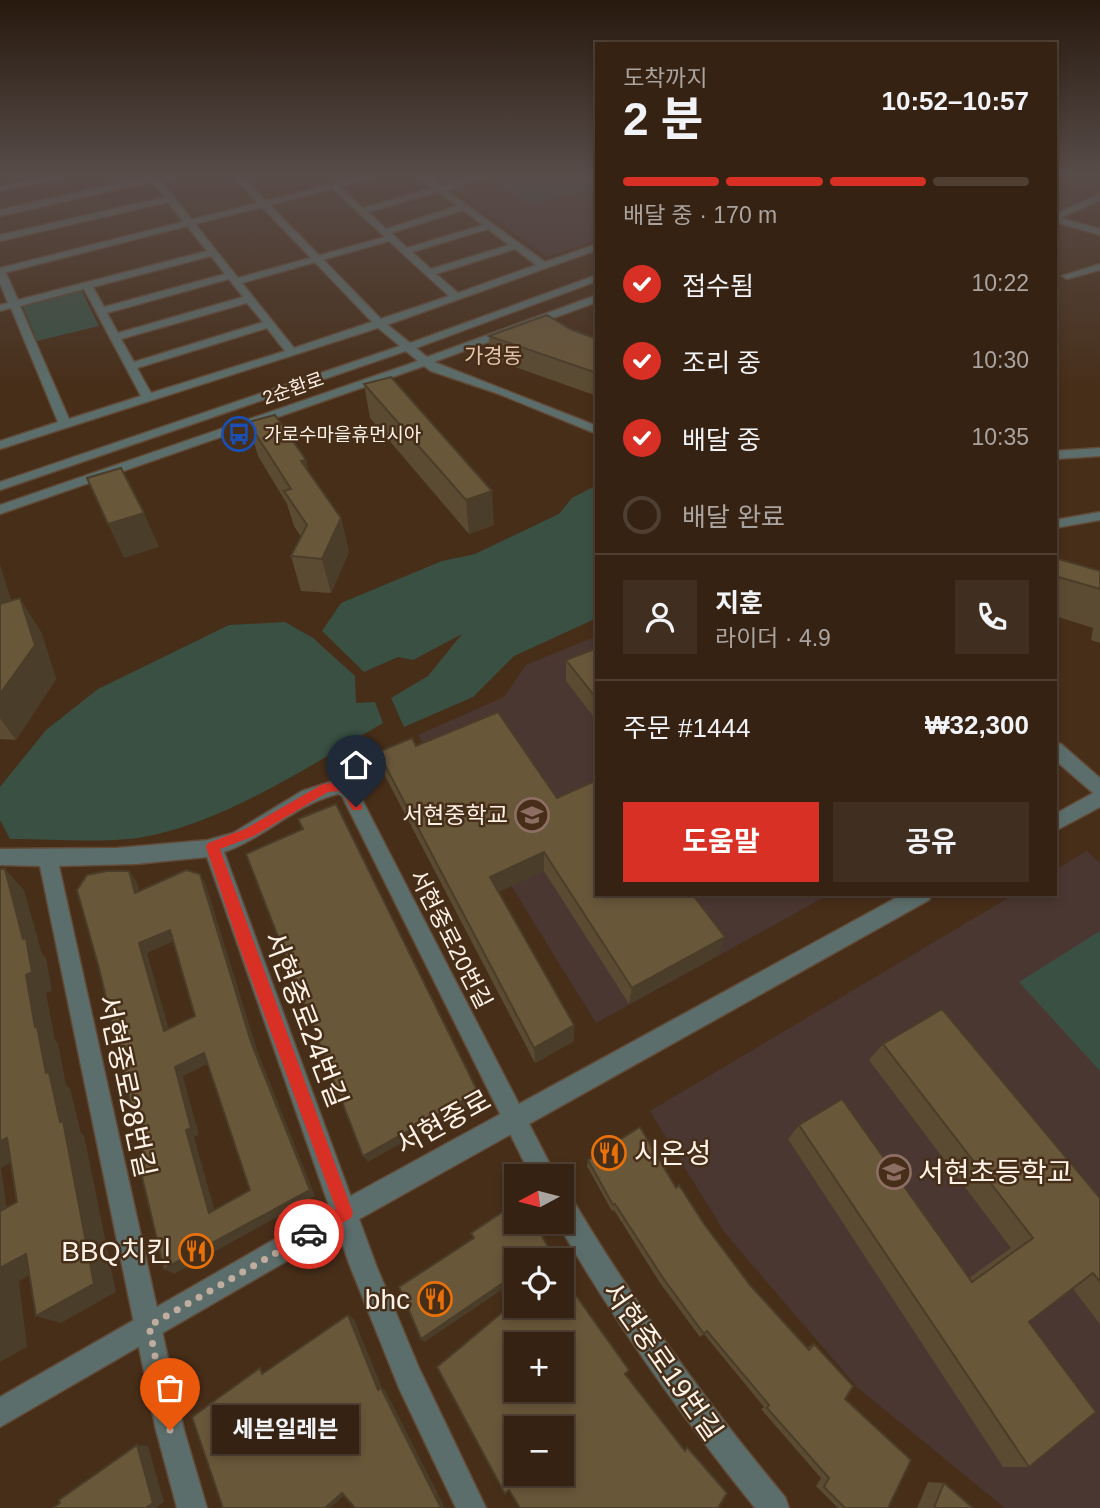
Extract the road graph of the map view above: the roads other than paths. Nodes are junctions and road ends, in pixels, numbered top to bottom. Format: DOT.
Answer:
graph roads {
  1 [pos="99,246"];
  2 [pos="206,246"];
  3 [pos="304,246"];
  4 [pos="356,246"];
  5 [pos="401,246"];
  6 [pos="422,246"];
  7 [pos="515,246"];
  8 [pos="516,246"];
  9 [pos="595,248"];
  10 [pos="406,251"];
  11 [pos="211,253"];
  12 [pos="317,260"];
  13 [pos="542,265"];
  14 [pos="1100,267"];
  15 [pos="0,271"];
  16 [pos="430,273"];
  17 [pos="1068,276"];
  18 [pos="232,279"];
  19 [pos="595,279"];
  20 [pos="87,285"];
  21 [pos="456,296"];
  22 [pos="249,299"];
  23 [pos="595,299"];
  24 [pos="14,304"];
  25 [pos="0,308"];
  26 [pos="101,311"];
  27 [pos="269,324"];
  28 [pos="380,324"];
  29 [pos="115,337"];
  30 [pos="408,348"];
  31 [pos="292,352"];
  32 [pos="425,362"];
  33 [pos="131,366"];
  34 [pos="148,398"];
  35 [pos="65,424"];
  36 [pos="595,429"];
  37 [pos="0,445"];
  38 [pos="1100,452"];
  39 [pos="1057,455"];
  40 [pos="0,486"];
  41 [pos="0,510"];
  42 [pos="1100,516"];
  43 [pos="1057,524"];
  44 [pos="1057,751"];
  45 [pos="1100,789"];
  46 [pos="1100,799"];
  47 [pos="1057,822"];
  48 [pos="213,847"];
  49 [pos="0,857"];
  50 [pos="48,859"];
  51 [pos="918,896"];
  52 [pos="514,1118"];
  53 [pos="538,1164"];
  54 [pos="345,1213"];
  55 [pos="574,1225"];
  56 [pos="149,1326"];
  57 [pos="0,1413"];
  58 [pos="192,1508"];
  59 [pos="471,1508"];
  60 [pos="774,1508"];
  1 -- 15 [label="street"];
  2 -- 11 [label="street"];
  3 -- 12 [label="street"];
  4 -- 12 [label="street"];
  5 -- 10 [label="street"];
  6 -- 10 [label="street"];
  7 -- 16 [label="street"];
  8 -- 13 [label="street"];
  9 -- 13 [label="street"];
  10 -- 16 [label="street"];
  11 -- 18 [label="street"];
  11 -- 20 [label="street"];
  12 -- 18 [label="street"];
  12 -- 28 [label="street"];
  13 -- 21 [label="street"];
  14 -- 17 [label="street"];
  15 -- 24 [label="street"];
  16 -- 21 [label="street"];
  18 -- 22 [label="street"];
  18 -- 26 [label="street"];
  19 -- 30 [label="street, 2순환로"];
  20 -- 24 [label="street"];
  20 -- 26 [label="street"];
  21 -- 28 [label="street"];
  22 -- 27 [label="street"];
  22 -- 29 [label="street"];
  23 -- 32 [label="street, 2순환로"];
  24 -- 25 [label="street"];
  24 -- 35 [label="street"];
  26 -- 29 [label="street"];
  27 -- 31 [label="street"];
  27 -- 33 [label="street"];
  28 -- 30 [label="street"];
  28 -- 31 [label="street"];
  29 -- 33 [label="street"];
  30 -- 32 [label="street"];
  30 -- 40 [label="street, 2순환로"];
  31 -- 34 [label="street"];
  32 -- 36 [label="street"];
  32 -- 41 [label="street, 2순환로"];
  33 -- 34 [label="street"];
  34 -- 35 [label="street"];
  35 -- 37 [label="street"];
  38 -- 39 [label="street"];
  42 -- 43 [label="street"];
  44 -- 45 [label="street"];
  46 -- 47 [label="street"];
  48 -- 50 [label="street"];
  48 -- 52 [label="street, 서현중로20번길"];
  48 -- 54 [label="street, 서현중로24번길"];
  49 -- 50 [label="street"];
  50 -- 56 [label="street, 서현중로28번길"];
  51 -- 52 [label="street, 서현중로"];
  52 -- 53 [label="street"];
  52 -- 54 [label="street, 서현중로"];
  54 -- 56 [label="street, 서현중로"];
  54 -- 59 [label="street, 서현중로24번길"];
  55 -- 60 [label="street, 서현중로19번길"];
  56 -- 57 [label="street, 서현중로"];
  56 -- 58 [label="street, 서현중로28번길"];
}
